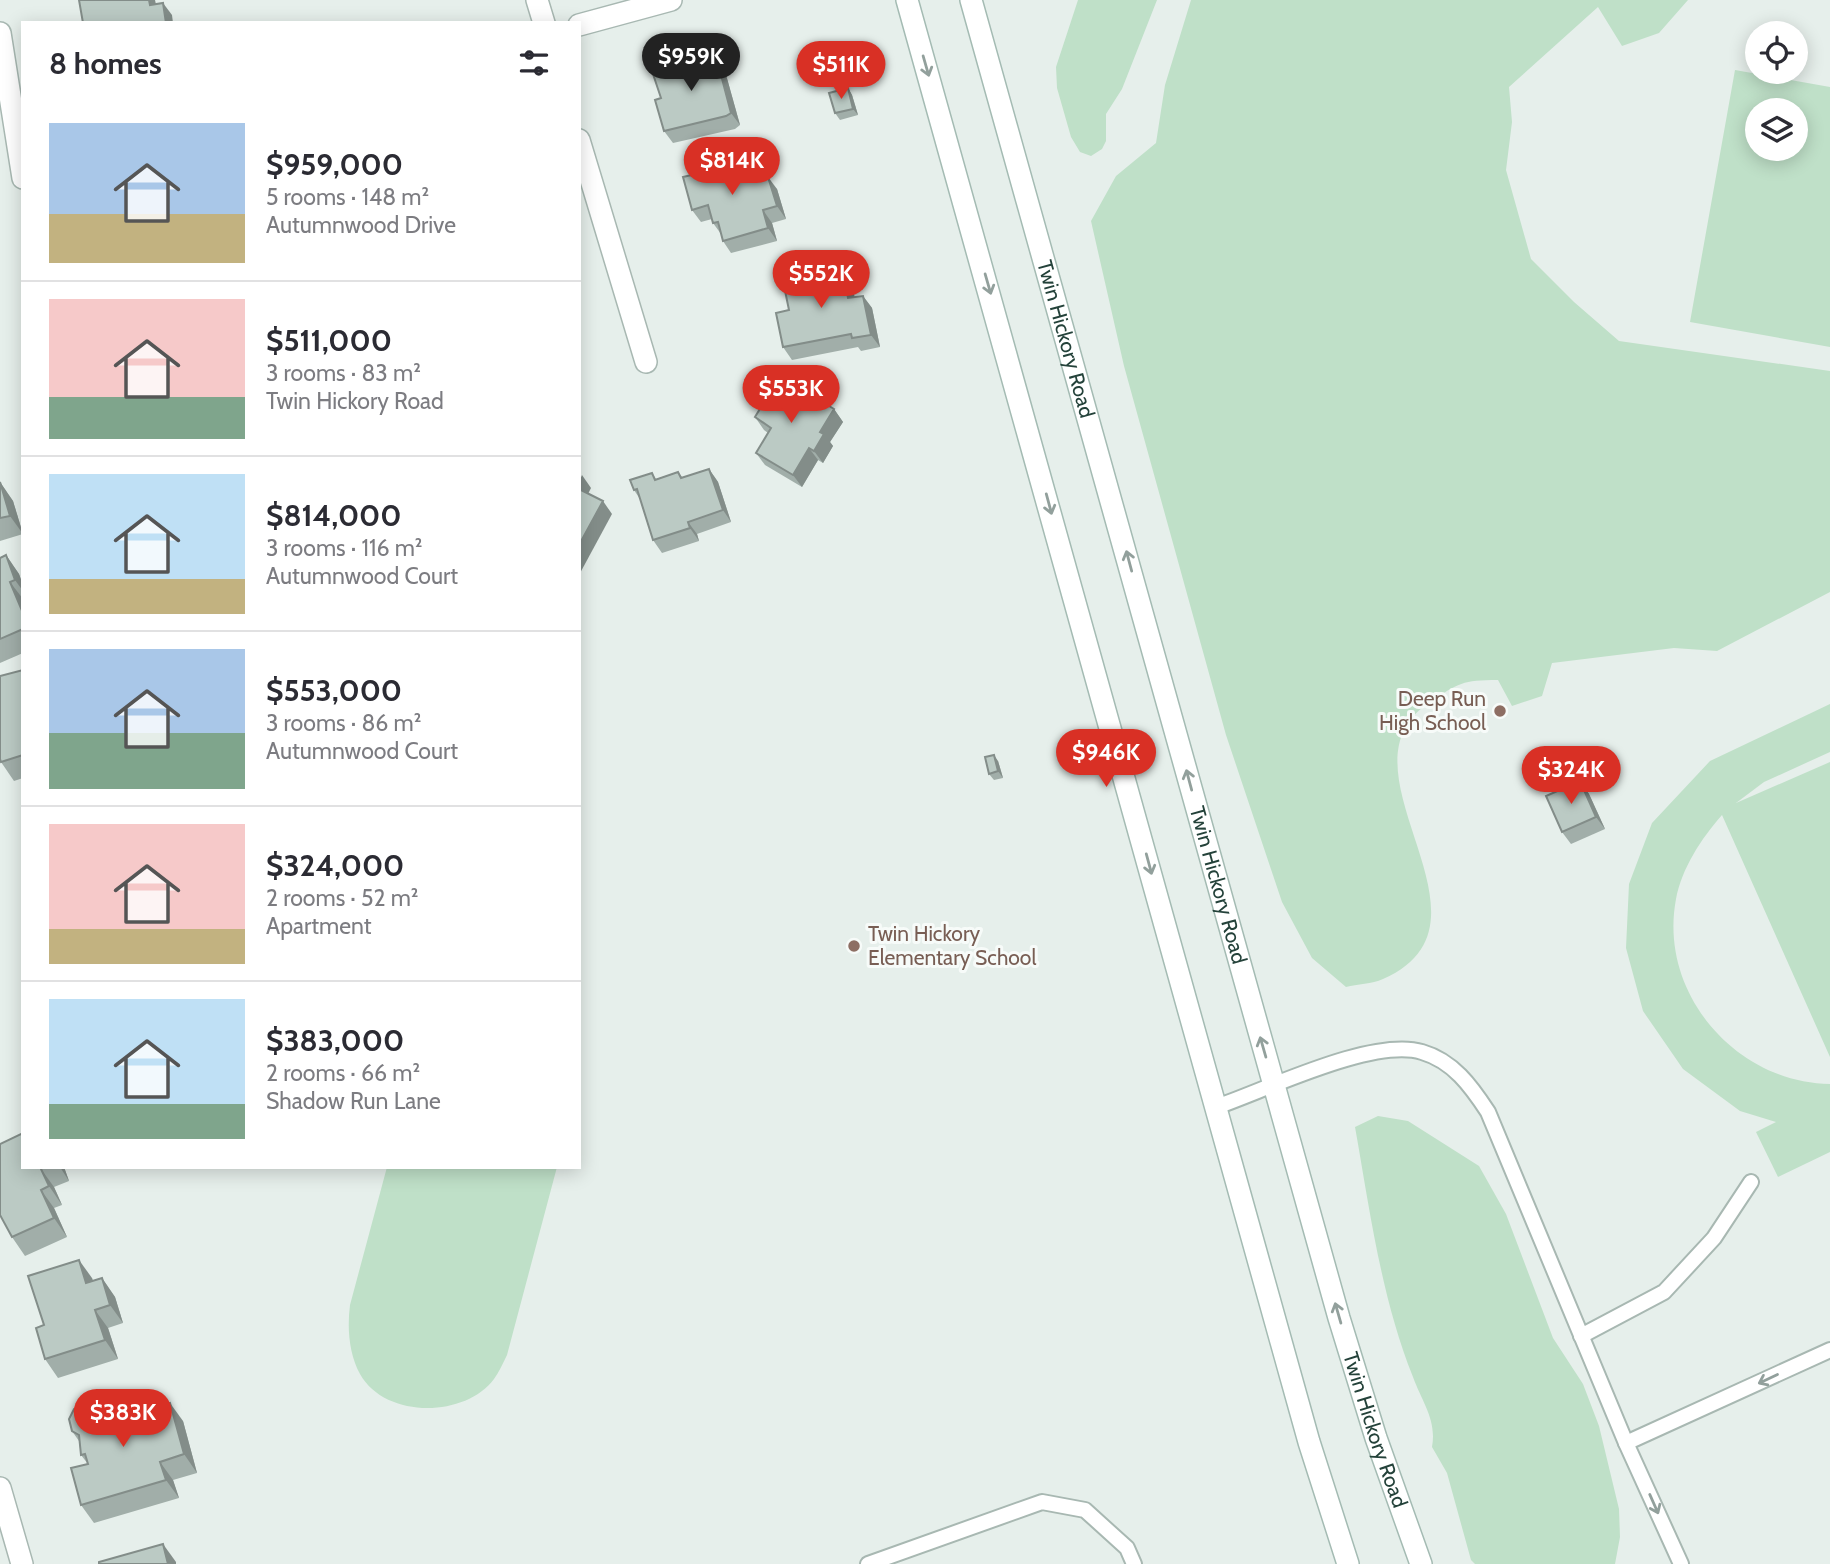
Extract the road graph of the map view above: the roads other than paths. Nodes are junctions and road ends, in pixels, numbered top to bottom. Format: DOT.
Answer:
graph roads {
  1 [pos="537,0"];
  2 [pos="671,0"];
  3 [pos="907,0"];
  4 [pos="971,0"];
  5 [pos="543,21"];
  6 [pos="581,23"];
  7 [pos="0,33"];
  8 [pos="581,147"];
  9 [pos="16,167"];
  10 [pos="646,362"];
  11 [pos="1274,1087"];
  12 [pos="1216,1107"];
  13 [pos="1751,1182"];
  14 [pos="1581,1336"];
  15 [pos="1830,1350"];
  16 [pos="1626,1443"];
  17 [pos="0,1489"];
  18 [pos="22,1564"];
  19 [pos="868,1564"];
  20 [pos="1134,1564"];
  21 [pos="1348,1564"];
  22 [pos="1421,1564"];
  23 [pos="1681,1564"];
  1 -- 5 [label="main road"];
  2 -- 6 [label="main road"];
  3 -- 12 [label="main road, one-way"];
  11 -- 4 [label="main road, Twin Hickory Road, one-way"];
  7 -- 9 [label="main road"];
  8 -- 10 [label="main road"];
  11 -- 12 [label="lane"];
  11 -- 14 [label="lane"];
  22 -- 11 [label="main road, Twin Hickory Road, one-way"];
  12 -- 21 [label="main road"];
  13 -- 14 [label="lane"];
  14 -- 16 [label="lane"];
  15 -- 16 [label="lane, one-way"];
  16 -- 23 [label="lane, one-way"];
  17 -- 18 [label="main road"];
  19 -- 20 [label="lane"];
}
